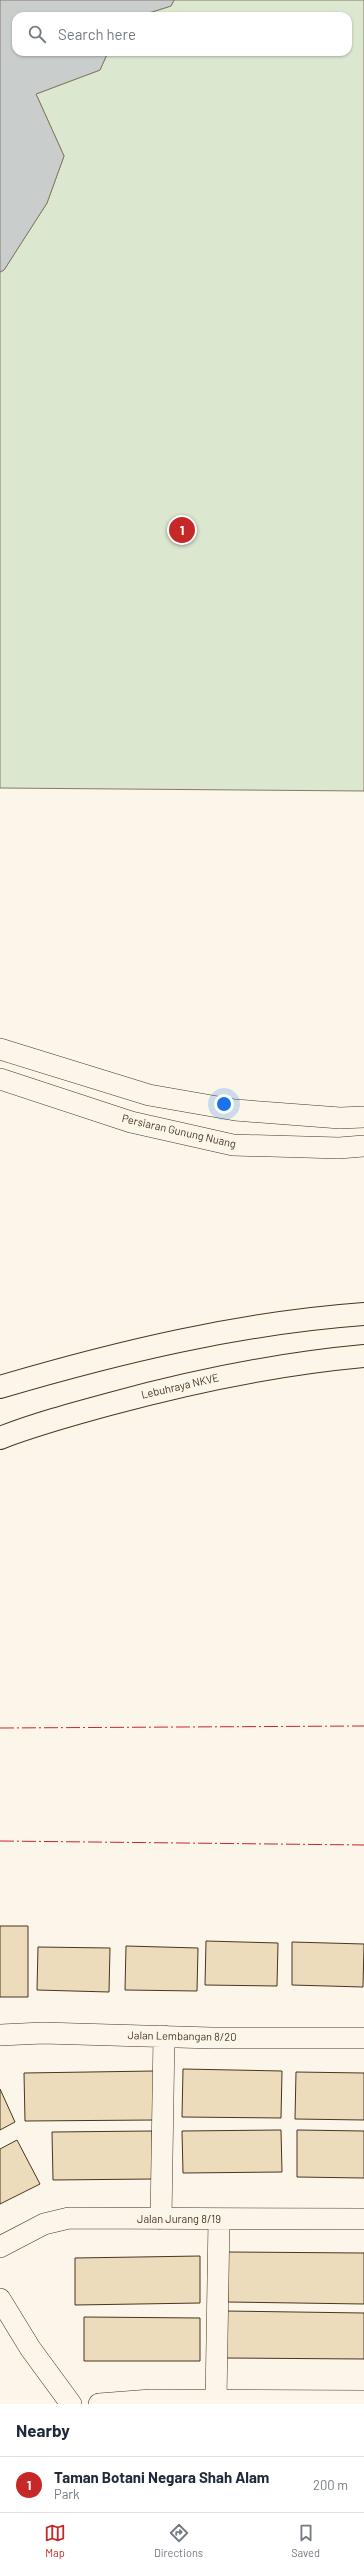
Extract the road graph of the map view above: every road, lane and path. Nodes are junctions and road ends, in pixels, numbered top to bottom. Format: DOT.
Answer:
graph roads {
  1 [pos="0,1049"];
  2 [pos="0,1079"];
  3 [pos="364,1117"];
  4 [pos="364,1146"];
  5 [pos="364,1314"];
  6 [pos="364,1356"];
  7 [pos="0,1387"];
  8 [pos="44,1421"];
  9 [pos="0,1438"];
  10 [pos="0,1444"];
  11 [pos="0,2035"];
  12 [pos="164,2036"];
  13 [pos="364,2038"];
  14 [pos="161,2219"];
  15 [pos="219,2219"];
  16 [pos="364,2219"];
  17 [pos="0,2247"];
  18 [pos="0,2299"];
  19 [pos="216,2401"];
  20 [pos="363,2402"];
  21 [pos="71,2404"];
  22 [pos="98,2404"];
  1 -- 3 [label="street"];
  2 -- 4 [label="street, Persiaran Gunung Nuang"];
  5 -- 7 [label="highway"];
  6 -- 8 [label="highway, Lebuhraya NKVE"];
  8 -- 9 [label="highway, Lebuhraya NKVE"];
  8 -- 10 [label="highway"];
  11 -- 12 [label="street, Jalan Lembangan 8/20"];
  12 -- 13 [label="street, Jalan Lembangan 8/20"];
  12 -- 14 [label="street"];
  14 -- 15 [label="street, Jalan Jurang 8/19"];
  14 -- 17 [label="street, Jalan Jurang 8/19"];
  15 -- 16 [label="street, Jalan Jurang 8/19"];
  15 -- 19 [label="street"];
  18 -- 21 [label="street"];
  19 -- 20 [label="street"];
  19 -- 22 [label="street"];
}
